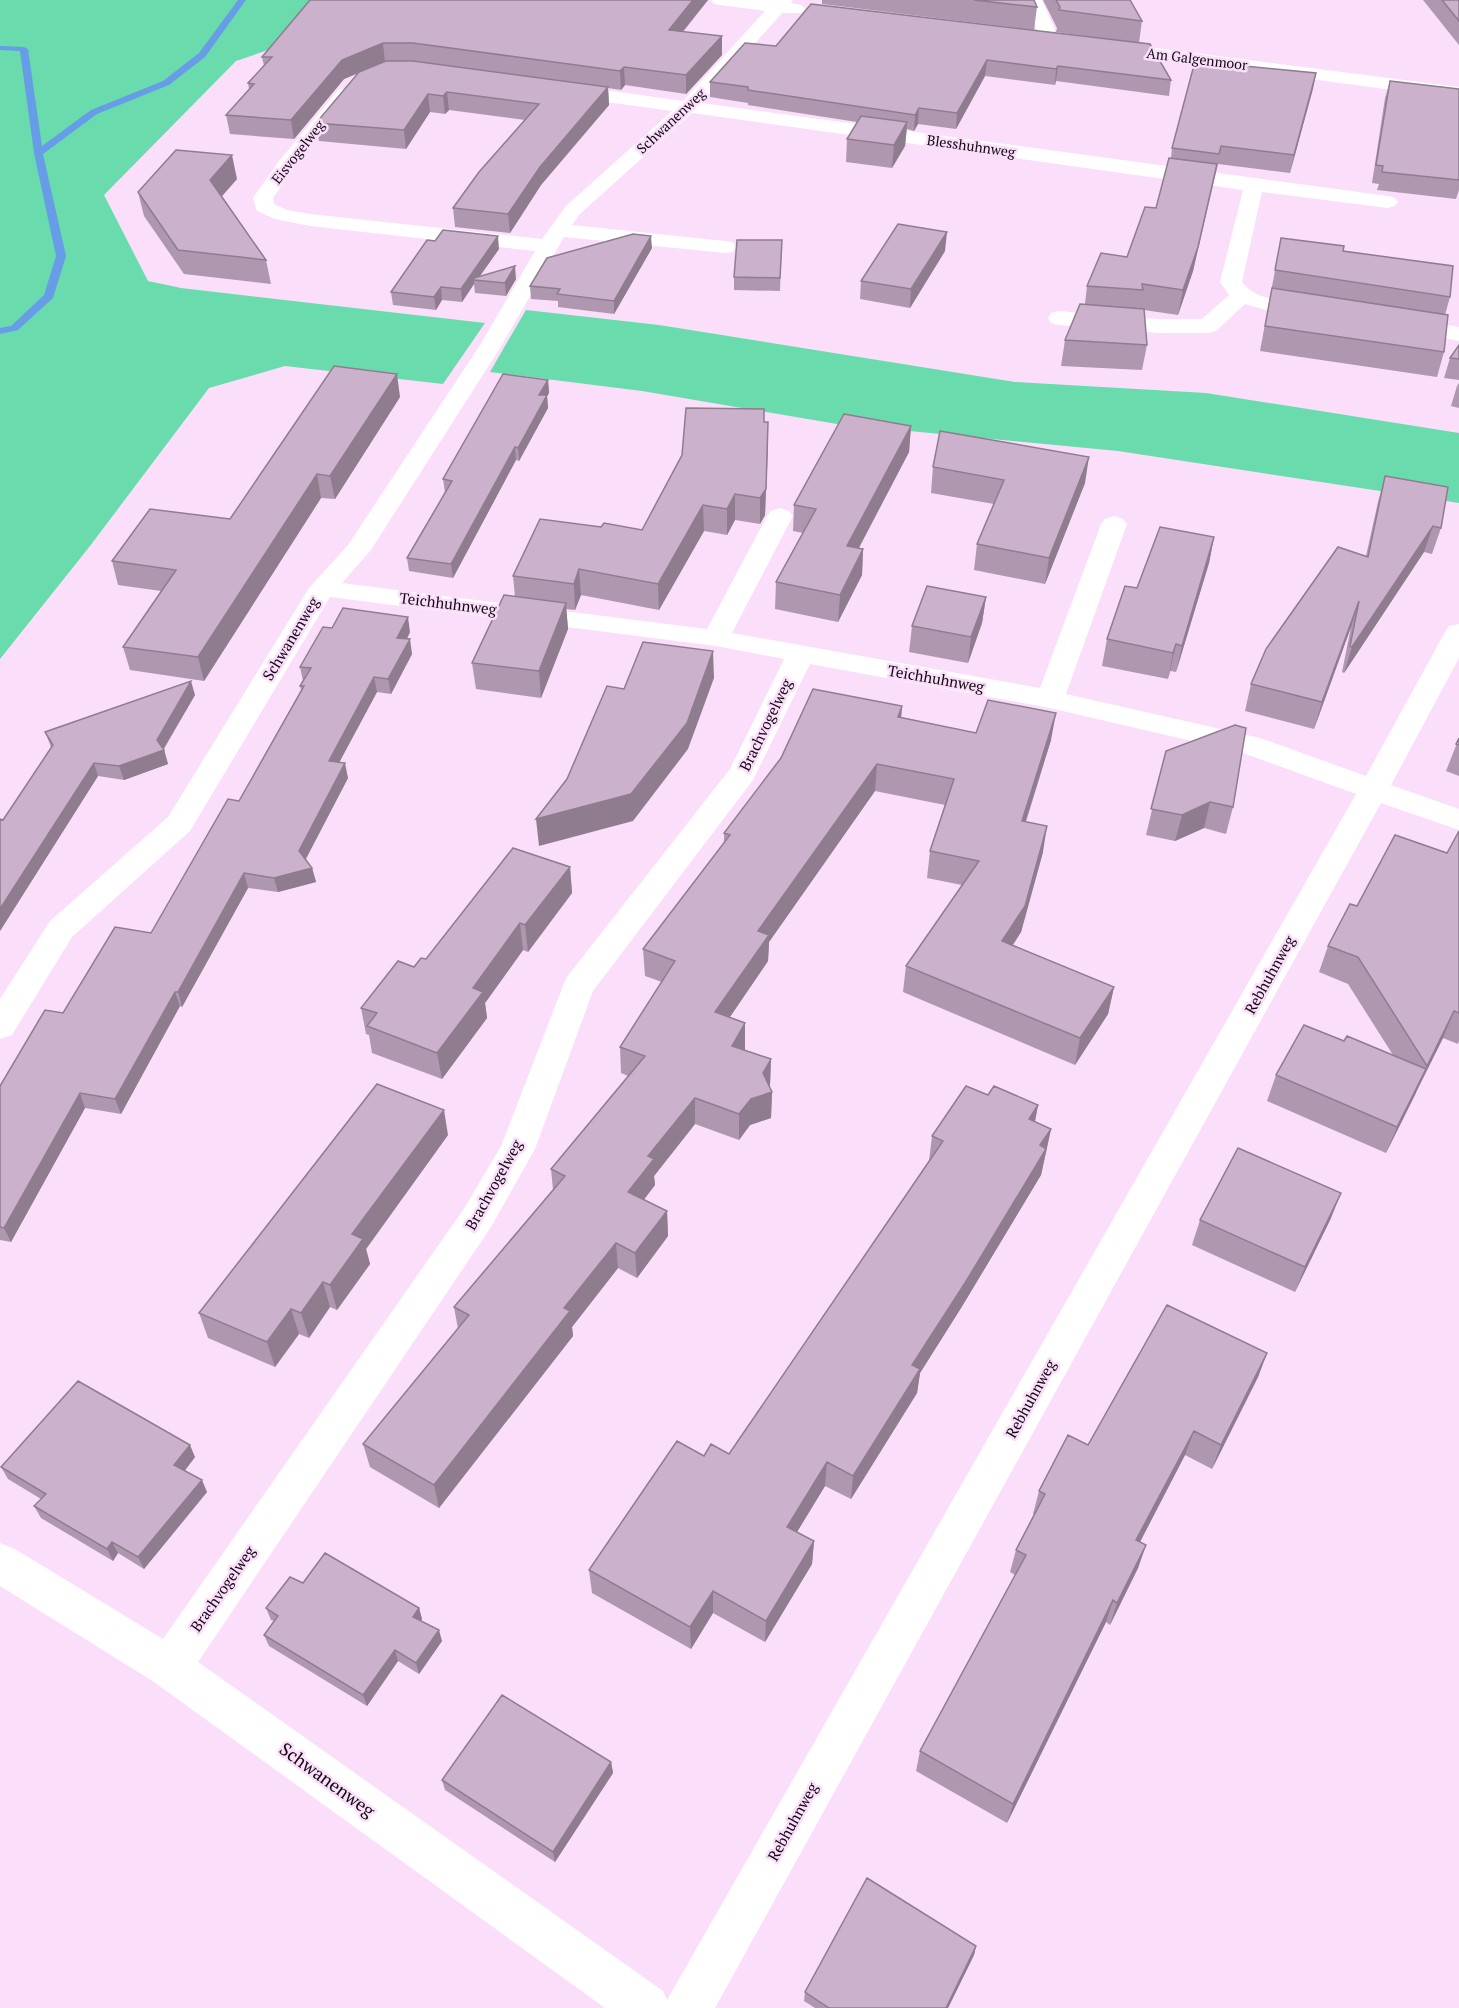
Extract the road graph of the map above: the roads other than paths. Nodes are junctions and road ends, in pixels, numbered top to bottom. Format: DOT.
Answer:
graph roads {
  1 [pos="720,0"];
  2 [pos="1033,0"];
  3 [pos="782,4"];
  4 [pos="815,11"];
  5 [pos="1064,41"];
  6 [pos="1087,44"];
  7 [pos="364,79"];
  8 [pos="545,88"];
  9 [pos="1459,93"];
  10 [pos="688,107"];
  11 [pos="1254,185"];
  12 [pos="1389,202"];
  13 [pos="553,238"];
  14 [pos="725,247"];
  15 [pos="1241,296"];
  16 [pos="1333,314"];
  17 [pos="1059,318"];
  18 [pos="1379,321"];
  19 [pos="1459,334"];
  20 [pos="780,516"];
  21 [pos="1114,524"];
  22 [pos="322,588"];
  23 [pos="1459,632"];
  24 [pos="716,638"];
  25 [pos="800,655"];
  26 [pos="1050,699"];
  27 [pos="1374,789"];
  28 [pos="1459,820"];
  29 [pos="0,1026"];
  30 [pos="0,1563"];
  31 [pos="169,1667"];
  32 [pos="646,2008"];
  33 [pos="688,2008"];
  1 -- 3 [label="street"];
  2 -- 5 [label="street"];
  3 -- 4 [label="street"];
  3 -- 10 [label="street, Schwanenweg"];
  6 -- 9 [label="street, Am Galgenmoor"];
  7 -- 13 [label="street, Eisvogelweg"];
  8 -- 10 [label="street"];
  10 -- 11 [label="street, Blesshuhnweg"];
  10 -- 13 [label="street, Schwanenweg"];
  11 -- 12 [label="street, Blesshuhnweg"];
  11 -- 15 [label="street"];
  13 -- 14 [label="street"];
  13 -- 22 [label="street, Schwanenweg"];
  15 -- 16 [label="street"];
  15 -- 17 [label="street"];
  18 -- 19 [label="street"];
  20 -- 24 [label="street"];
  21 -- 26 [label="street"];
  22 -- 24 [label="street, Teichhuhnweg"];
  22 -- 29 [label="street, Schwanenweg"];
  23 -- 27 [label="street, Rebhuhnweg"];
  24 -- 25 [label="street, Teichhuhnweg"];
  25 -- 26 [label="street, Teichhuhnweg"];
  25 -- 31 [label="street, Brachvogelweg"];
  26 -- 27 [label="street, Teichhuhnweg"];
  27 -- 28 [label="street"];
  27 -- 33 [label="street, Rebhuhnweg"];
  30 -- 31 [label="street, Schwanenweg"];
  31 -- 32 [label="street, Schwanenweg"];
}
